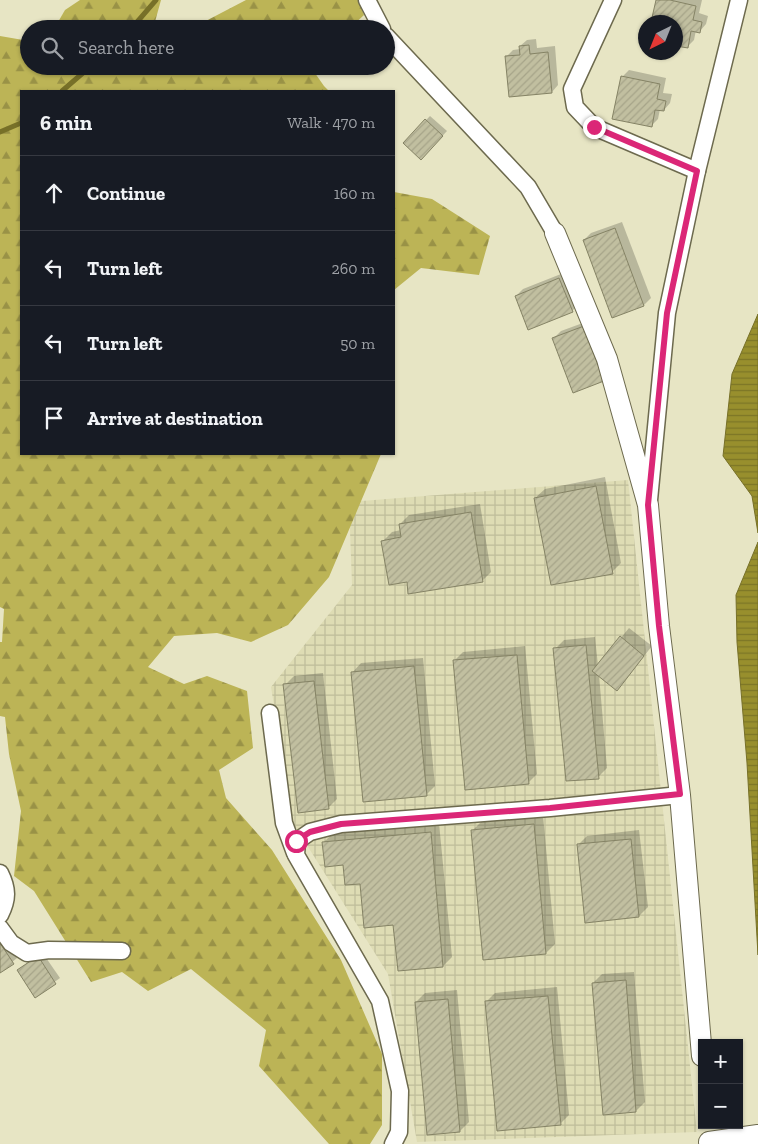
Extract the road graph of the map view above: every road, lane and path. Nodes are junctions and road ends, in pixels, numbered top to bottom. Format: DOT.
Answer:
graph roads {
  1 [pos="367,0"];
  2 [pos="612,0"];
  3 [pos="738,0"];
  4 [pos="377,20"];
  5 [pos="395,46"];
  6 [pos="697,171"];
  7 [pos="555,233"];
  8 [pos="648,505"];
  9 [pos="270,713"];
  10 [pos="680,794"];
  11 [pos="296,855"];
  12 [pos="0,873"];
  13 [pos="0,916"];
  14 [pos="0,928"];
  15 [pos="122,951"];
  16 [pos="701,1039"];
  17 [pos="752,1136"];
  18 [pos="708,1139"];
  19 [pos="393,1144"];
  1 -- 4 [label="street"];
  2 -- 6 [label="street"];
  3 -- 6 [label="street"];
  5 -- 7 [label="street"];
  6 -- 8 [label="street"];
  7 -- 8 [label="street"];
  8 -- 10 [label="street"];
  9 -- 11 [label="street"];
  10 -- 11 [label="street"];
  10 -- 16 [label="street"];
  11 -- 19 [label="street"];
  12 -- 13 [label="street"];
  14 -- 15 [label="street"];
  17 -- 18 [label="street"];
}
